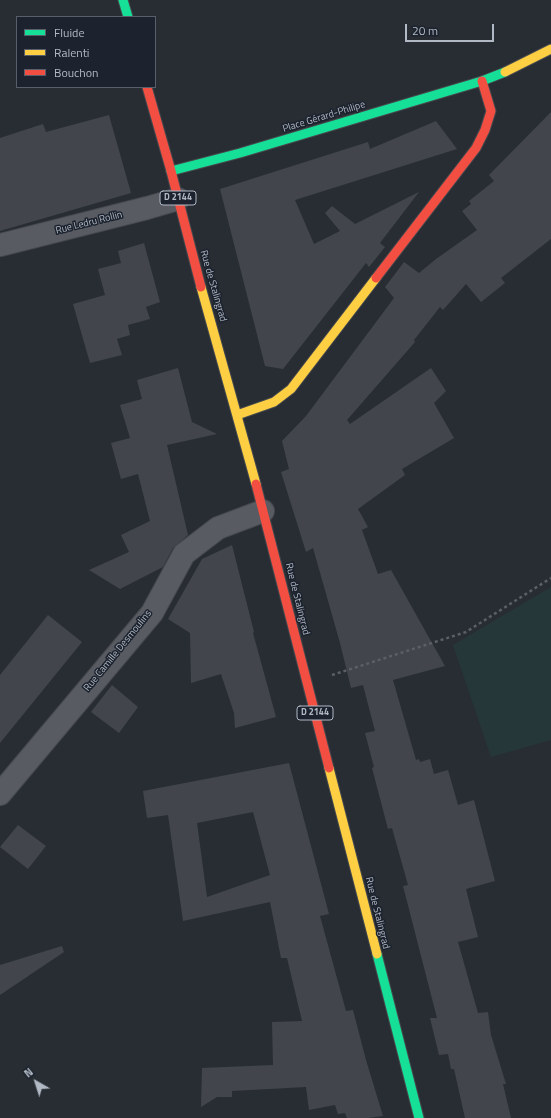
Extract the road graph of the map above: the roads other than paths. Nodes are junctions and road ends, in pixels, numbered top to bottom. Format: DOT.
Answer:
graph roads {
  1 [pos="123,0"];
  2 [pos="128,16"];
  3 [pos="551,49"];
  4 [pos="482,81"];
  5 [pos="147,88"];
  6 [pos="171,171"];
  7 [pos="178,199"];
  8 [pos="0,245"];
  9 [pos="237,415"];
  10 [pos="263,511"];
  11 [pos="0,794"];
  12 [pos="418,1118"];
  1 -- 2 [label="main road"];
  3 -- 4 [label="main road, Place Gérard-Philipe"];
  4 -- 6 [label="main road, Place Gérard-Philipe"];
  4 -- 9 [label="main road"];
  5 -- 6 [label="main road, Rue de Stalingrad / D 2144"];
  6 -- 7 [label="main road, Rue de Stalingrad / D 2144"];
  7 -- 8 [label="street, Rue Ledru Rollin"];
  7 -- 9 [label="main road, Rue de Stalingrad / D 2144"];
  9 -- 10 [label="main road, Rue de Stalingrad / D 2144"];
  10 -- 11 [label="street, Rue Camille Desmoulins"];
  10 -- 12 [label="main road, Rue de Stalingrad / D 2144"];
}
